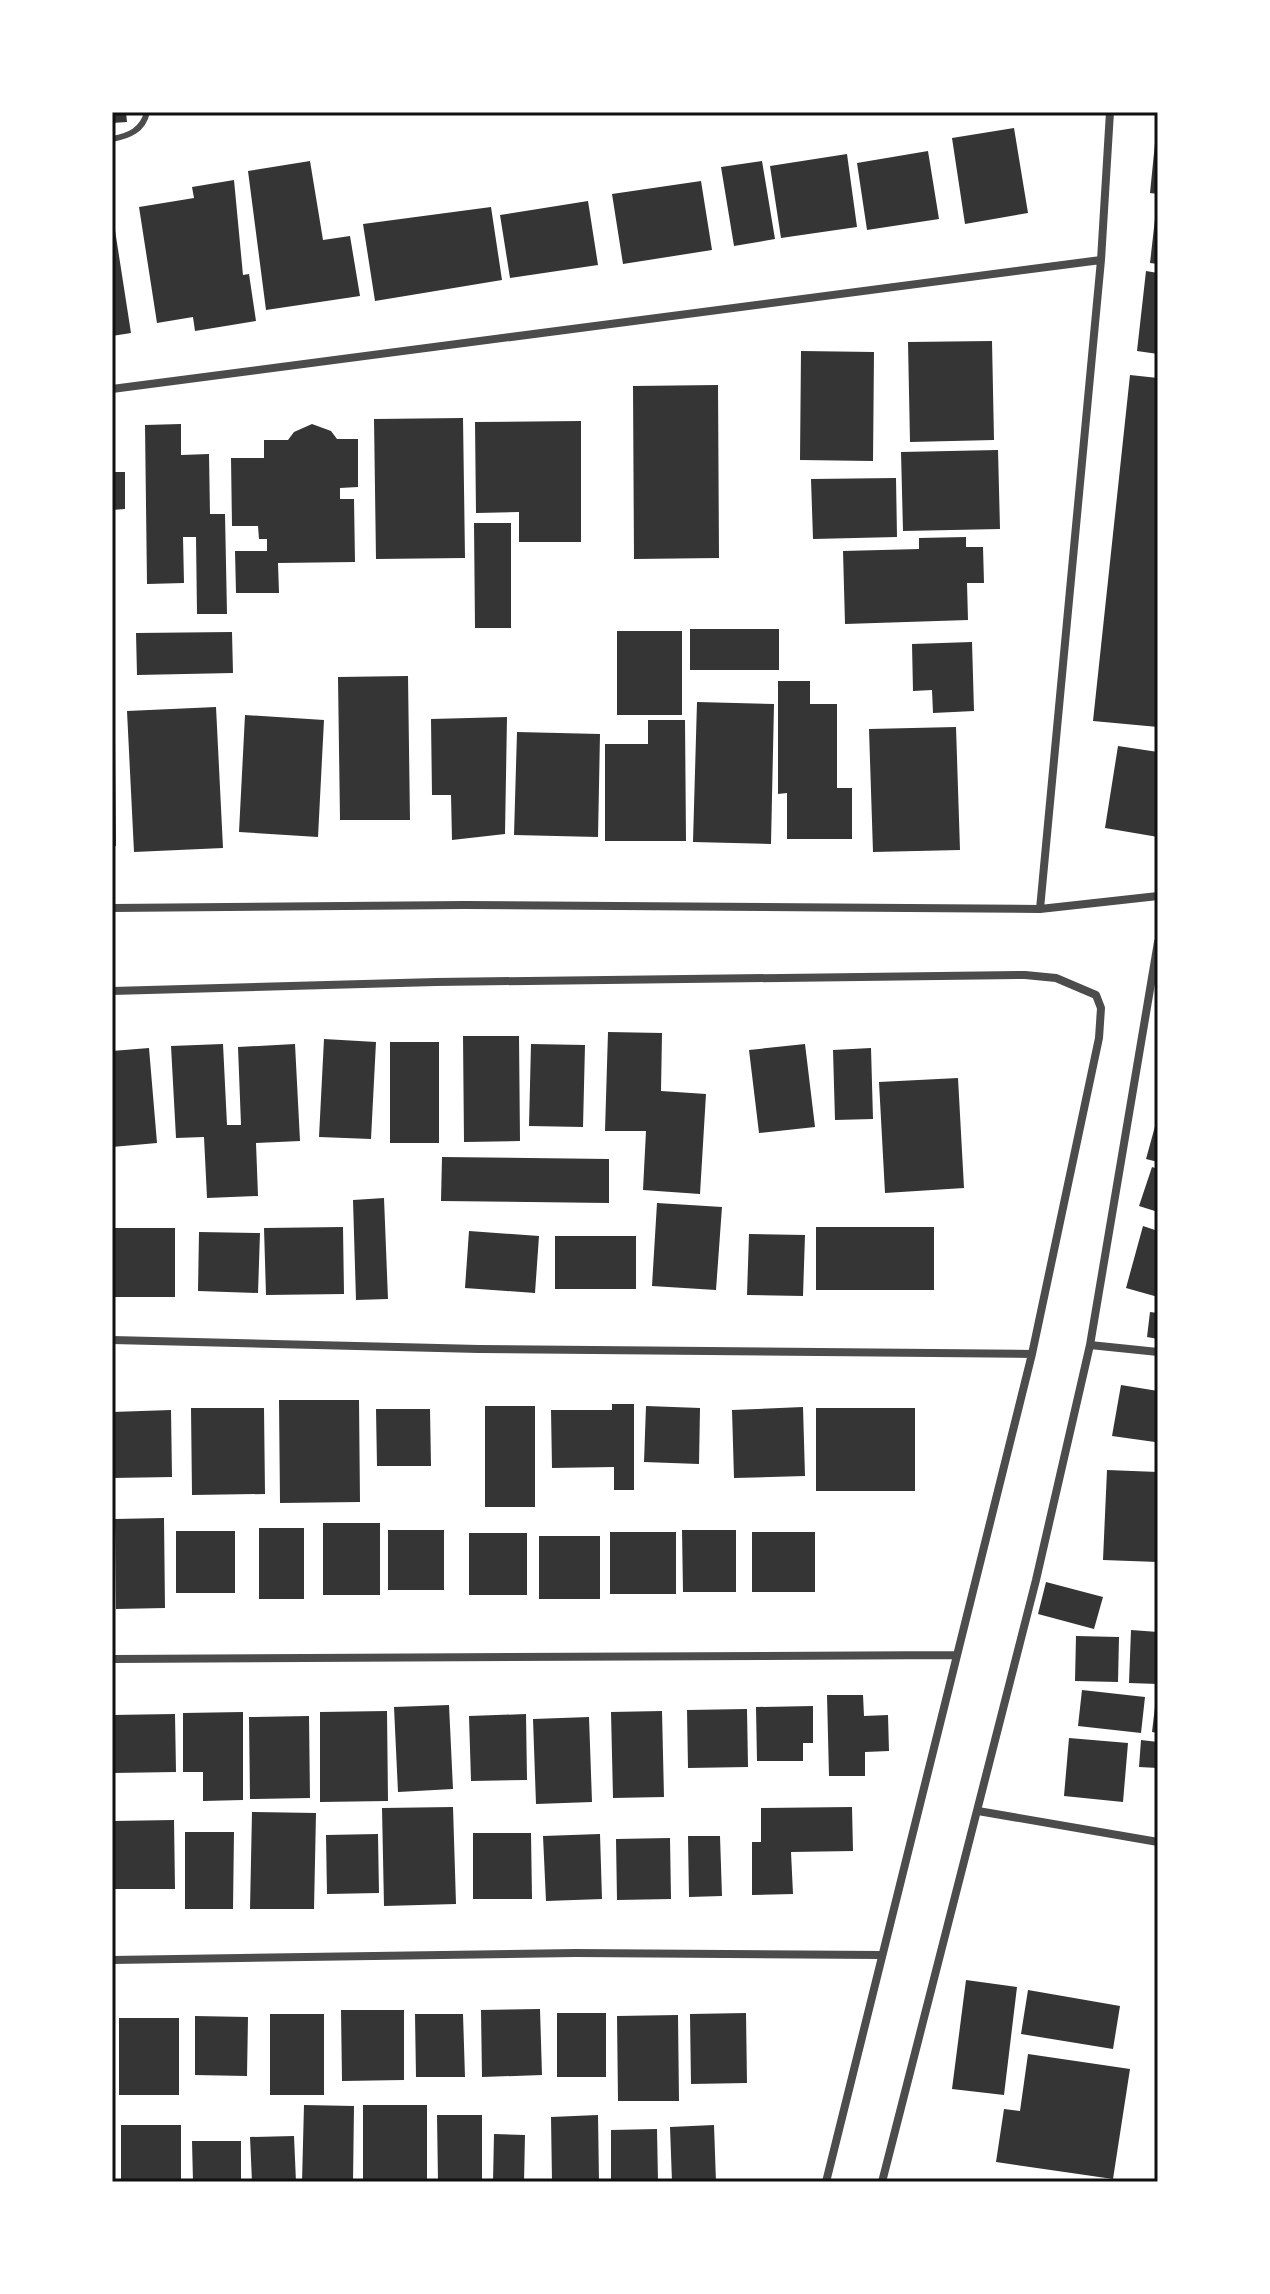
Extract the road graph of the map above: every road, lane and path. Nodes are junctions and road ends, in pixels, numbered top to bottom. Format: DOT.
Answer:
graph roads {
  1 [pos="147,112"];
  2 [pos="1110,112"];
  3 [pos="112,139"];
  4 [pos="1101,260"];
  5 [pos="112,389"];
  6 [pos="1158,896"];
  7 [pos="112,908"];
  8 [pos="1040,909"];
  9 [pos="1158,942"];
  10 [pos="112,991"];
  11 [pos="112,1340"];
  12 [pos="1090,1345"];
  13 [pos="1158,1352"];
  14 [pos="1032,1354"];
  15 [pos="956,1655"];
  16 [pos="112,1659"];
  17 [pos="978,1811"];
  18 [pos="1158,1842"];
  19 [pos="881,1955"];
  20 [pos="112,1960"];
  21 [pos="826,2182"];
  22 [pos="882,2182"];
  1 -- 3 [label="lane"];
  2 -- 4 [label="street"];
  4 -- 5 [label="street"];
  4 -- 8 [label="street"];
  6 -- 8 [label="street"];
  7 -- 8 [label="street"];
  9 -- 12 [label="street"];
  10 -- 14 [label="street"];
  11 -- 14 [label="street"];
  12 -- 13 [label="street"];
  12 -- 17 [label="street"];
  14 -- 15 [label="street"];
  15 -- 16 [label="street"];
  15 -- 19 [label="street"];
  17 -- 18 [label="street"];
  17 -- 22 [label="street"];
  19 -- 20 [label="street"];
  19 -- 21 [label="street"];
}
